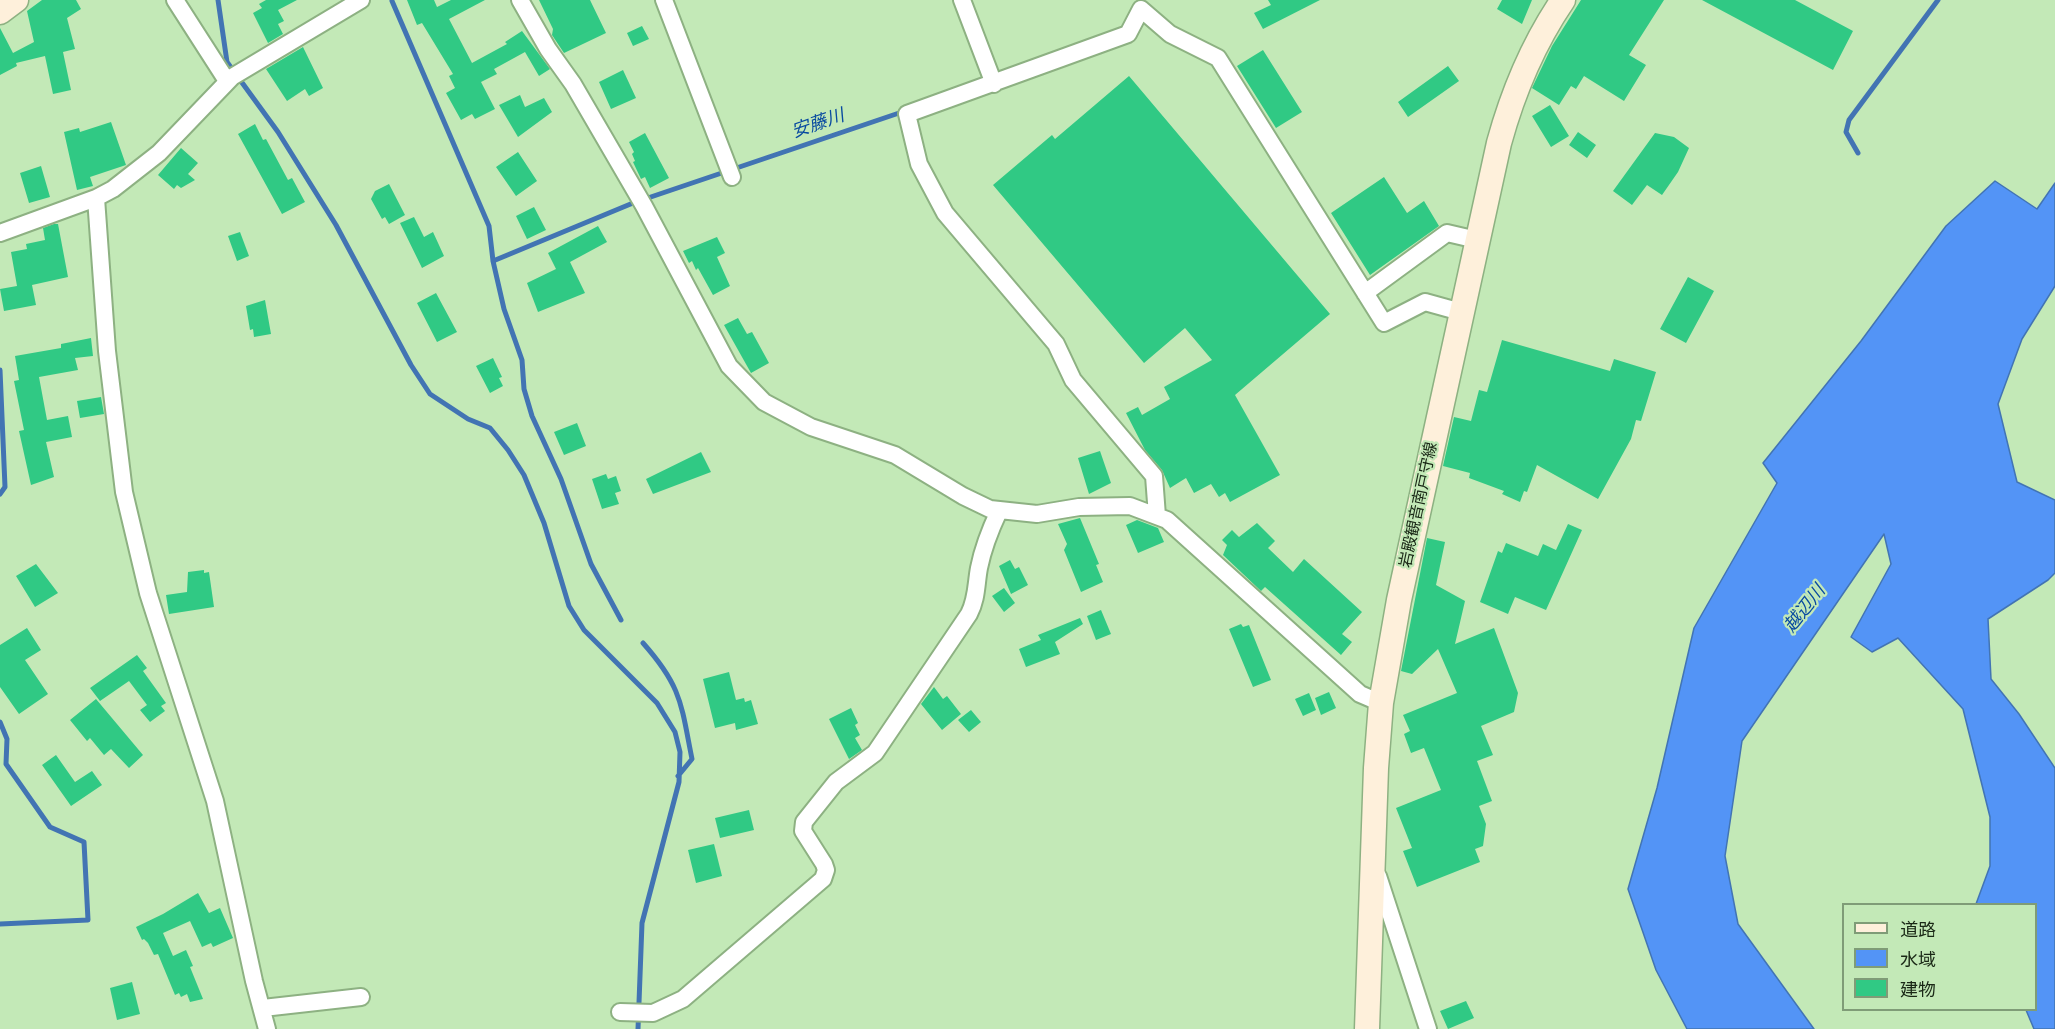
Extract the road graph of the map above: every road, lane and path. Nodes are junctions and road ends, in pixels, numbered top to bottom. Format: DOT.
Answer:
graph roads {
  1 [pos="16,0"];
  2 [pos="175,0"];
  3 [pos="361,0"];
  4 [pos="520,0"];
  5 [pos="664,0"];
  6 [pos="962,0"];
  7 [pos="1563,0"];
  8 [pos="0,12"];
  9 [pos="227,81"];
  10 [pos="994,84"];
  11 [pos="732,177"];
  12 [pos="96,198"];
  13 [pos="0,233"];
  14 [pos="1477,240"];
  15 [pos="1365,293"];
  16 [pos="1461,312"];
  17 [pos="999,511"];
  18 [pos="1157,516"];
  19 [pos="1381,703"];
  20 [pos="1373,859"];
  21 [pos="361,997"];
  22 [pos="262,1008"];
  23 [pos="624,1012"];
  24 [pos="267,1029"];
  25 [pos="1367,1029"];
  26 [pos="1428,1029"];
  1 -- 8 [label="main road"];
  2 -- 9 [label="street"];
  3 -- 9 [label="street"];
  4 -- 17 [label="street"];
  5 -- 11 [label="street"];
  6 -- 10 [label="street"];
  7 -- 14 [label="main road, 岩殿観音南戸守線"];
  9 -- 12 [label="street"];
  10 -- 15 [label="street"];
  10 -- 18 [label="street"];
  12 -- 13 [label="street"];
  12 -- 22 [label="street"];
  14 -- 15 [label="street"];
  14 -- 16 [label="main road, 岩殿観音南戸守線"];
  15 -- 16 [label="street"];
  16 -- 19 [label="main road, 岩殿観音南戸守線"];
  17 -- 18 [label="street"];
  17 -- 23 [label="street"];
  18 -- 19 [label="street"];
  19 -- 20 [label="main road, 岩殿観音南戸守線"];
  20 -- 25 [label="main road, 岩殿観音南戸守線"];
  20 -- 26 [label="street"];
  21 -- 22 [label="street"];
  22 -- 24 [label="street"];
}
